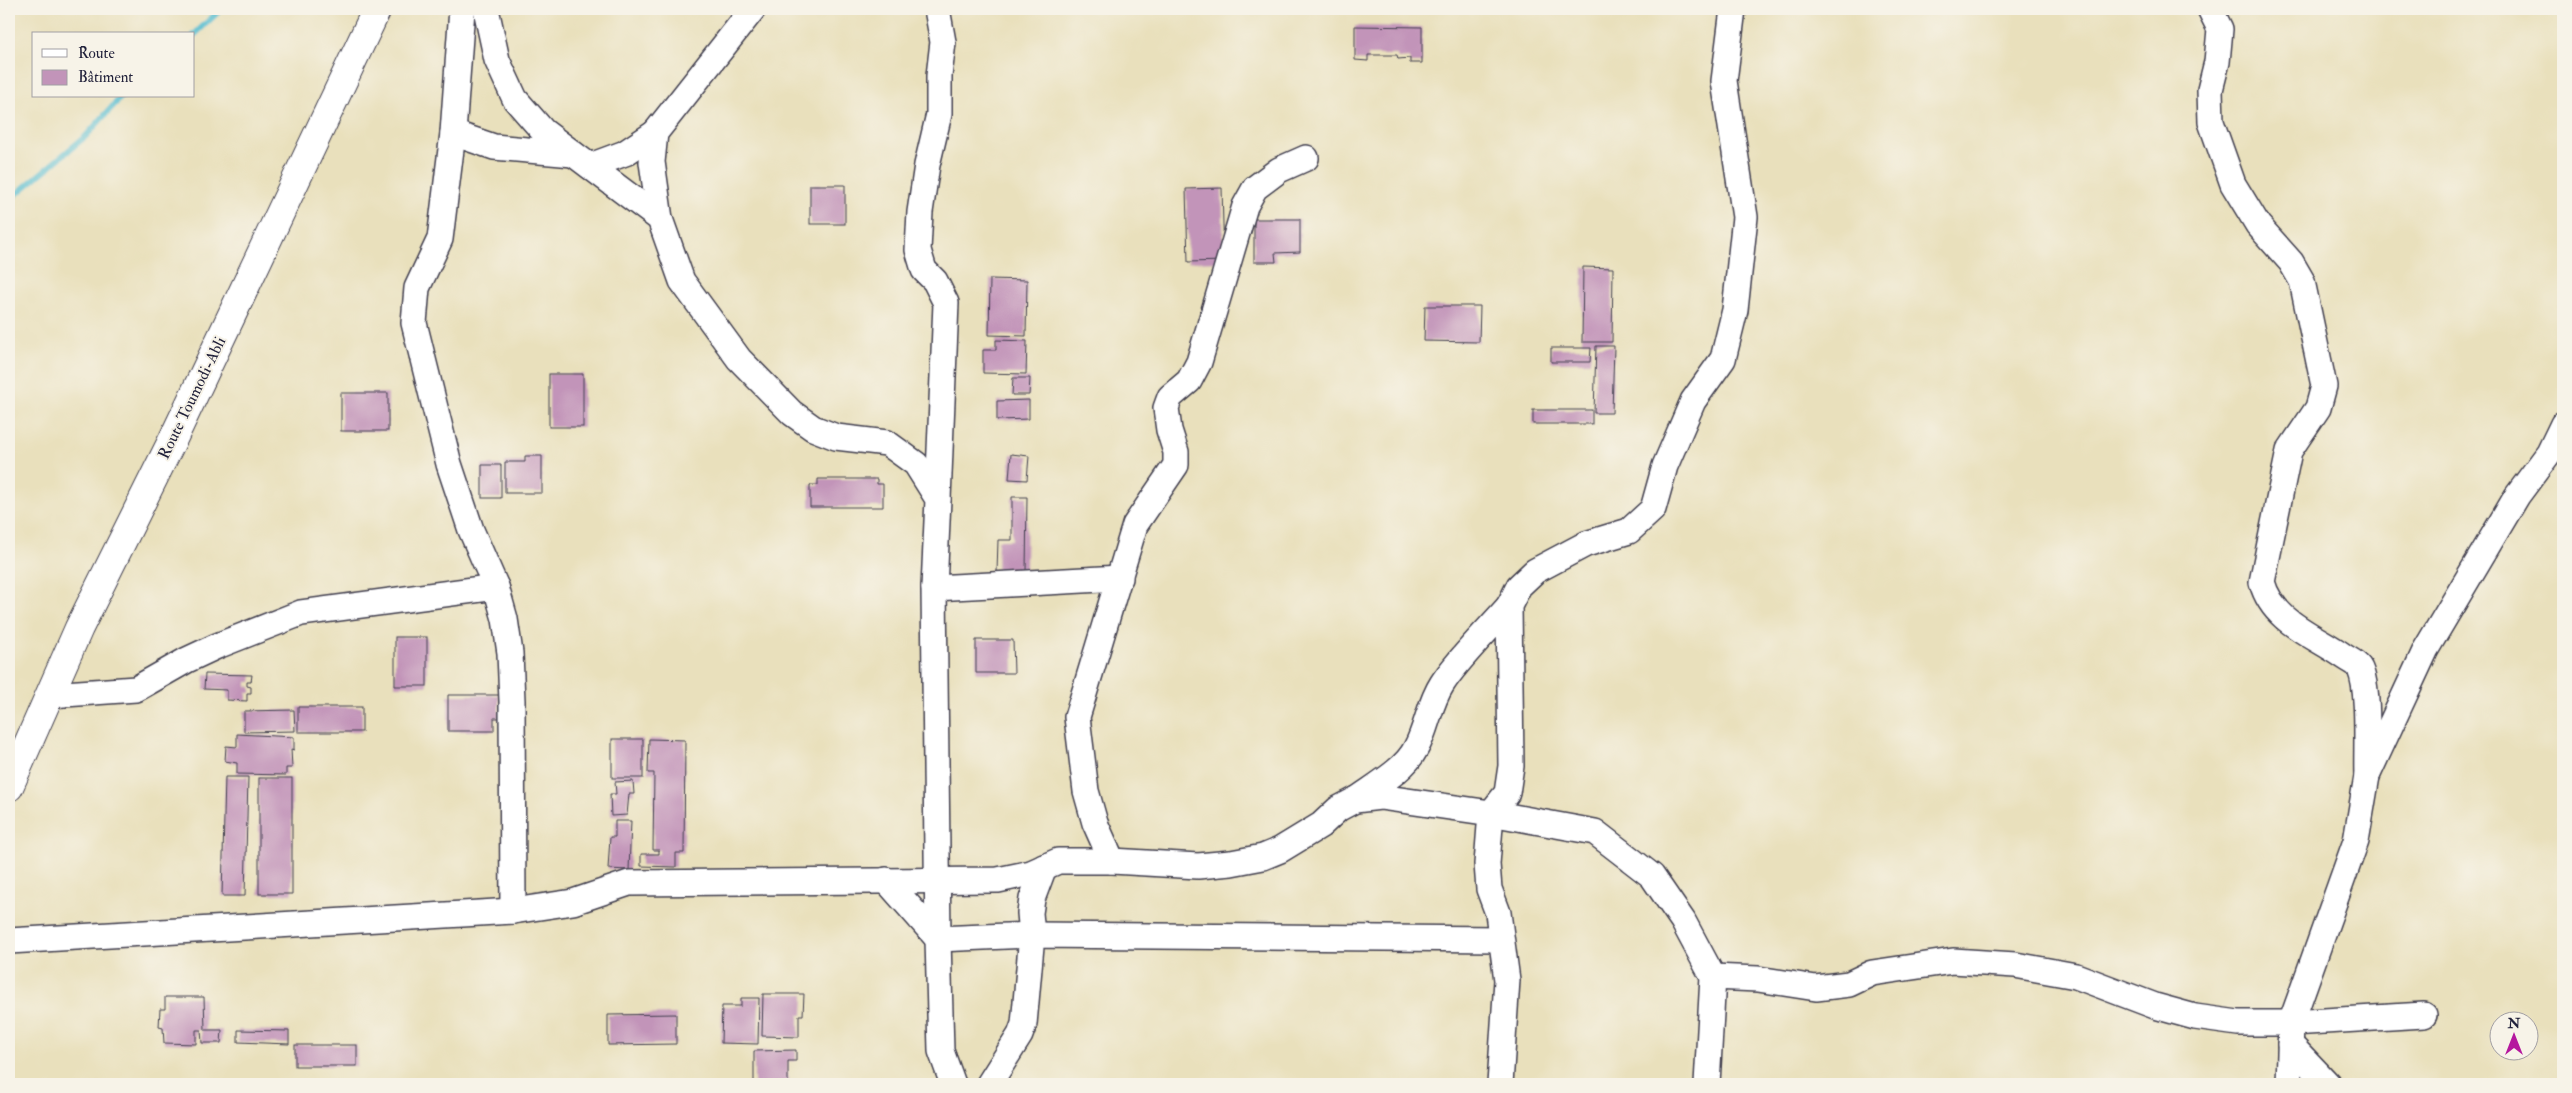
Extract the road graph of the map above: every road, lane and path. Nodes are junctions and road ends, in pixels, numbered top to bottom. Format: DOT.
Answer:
graph roads {
  1 [pos="377,9"];
  2 [pos="462,9"];
  3 [pos="486,9"];
  4 [pos="753,9"];
  5 [pos="937,9"];
  6 [pos="1733,9"];
  7 [pos="2210,9"];
  8 [pos="453,133"];
  9 [pos="655,133"];
  10 [pos="1306,158"];
  11 [pos="582,160"];
  12 [pos="660,219"];
  13 [pos="2563,424"];
  14 [pos="938,499"];
  15 [pos="1120,578"];
  16 [pos="496,587"];
  17 [pos="934,588"];
  18 [pos="1509,606"];
  19 [pos="50,695"];
  20 [pos="2366,776"];
  21 [pos="9,787"];
  22 [pos="1355,800"];
  23 [pos="1492,813"];
  24 [pos="1112,861"];
  25 [pos="1044,867"];
  26 [pos="886,880"];
  27 [pos="936,880"];
  28 [pos="513,911"];
  29 [pos="1032,935"];
  30 [pos="938,939"];
  31 [pos="1501,939"];
  32 [pos="9,941"];
  33 [pos="1714,977"];
  34 [pos="2424,1015"];
  35 [pos="2291,1034"];
  36 [pos="953,1084"];
  37 [pos="989,1084"];
  38 [pos="1500,1084"];
  39 [pos="1706,1084"];
  40 [pos="2289,1084"];
  41 [pos="2328,1084"];
  1 -- 19 [label="street, Route Toumodi-Abli"];
  2 -- 8 [label="street"];
  3 -- 11 [label="street"];
  4 -- 9 [label="street"];
  5 -- 14 [label="street"];
  6 -- 18 [label="street"];
  7 -- 20 [label="street"];
  8 -- 11 [label="street"];
  8 -- 16 [label="street"];
  9 -- 11 [label="street"];
  9 -- 12 [label="street"];
  10 -- 15 [label="street"];
  11 -- 12 [label="street"];
  12 -- 14 [label="street"];
  13 -- 20 [label="street"];
  14 -- 17 [label="street"];
  15 -- 17 [label="street"];
  15 -- 24 [label="street"];
  16 -- 19 [label="street"];
  16 -- 28 [label="street"];
  17 -- 27 [label="street"];
  18 -- 22 [label="street"];
  18 -- 23 [label="street"];
  19 -- 21 [label="street, Route Toumodi-Abli"];
  20 -- 35 [label="street"];
  22 -- 23 [label="street"];
  22 -- 24 [label="street"];
  23 -- 31 [label="street"];
  23 -- 33 [label="street"];
  24 -- 25 [label="street"];
  25 -- 27 [label="street"];
  25 -- 29 [label="street"];
  26 -- 27 [label="street"];
  26 -- 28 [label="street"];
  26 -- 30 [label="street"];
  27 -- 30 [label="street"];
  28 -- 32 [label="street"];
  29 -- 30 [label="street"];
  29 -- 31 [label="street"];
  29 -- 37 [label="street"];
  30 -- 36 [label="street"];
  31 -- 38 [label="street"];
  33 -- 35 [label="street"];
  33 -- 39 [label="street"];
  34 -- 35 [label="street"];
  35 -- 40 [label="street"];
  35 -- 41 [label="street"];
}
